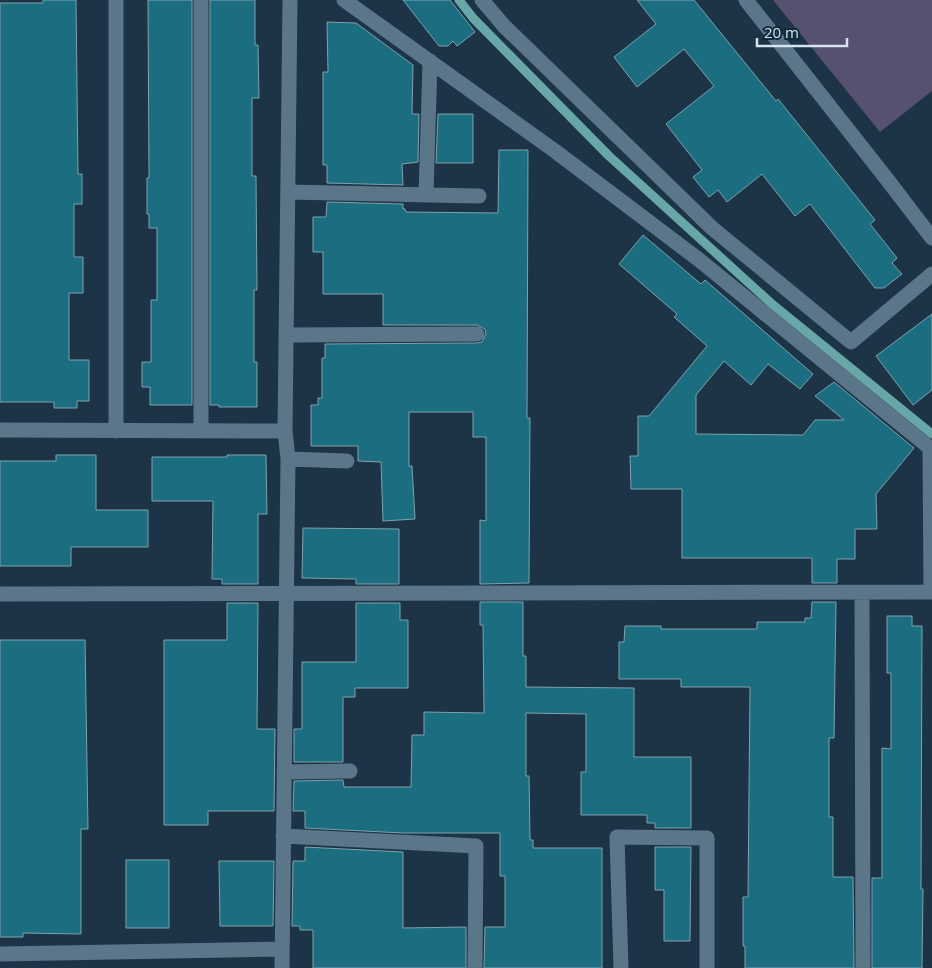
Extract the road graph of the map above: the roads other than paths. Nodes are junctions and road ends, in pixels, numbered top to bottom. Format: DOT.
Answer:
graph roads {
  1 [pos="116,0"];
  2 [pos="201,0"];
  3 [pos="290,0"];
  4 [pos="344,0"];
  5 [pos="482,0"];
  6 [pos="746,0"];
  7 [pos="430,61"];
  8 [pos="288,192"];
  9 [pos="426,195"];
  10 [pos="479,196"];
  11 [pos="932,238"];
  12 [pos="932,274"];
  13 [pos="477,334"];
  14 [pos="286,335"];
  15 [pos="0,430"];
  16 [pos="116,431"];
  17 [pos="201,431"];
  18 [pos="285,432"];
  19 [pos="288,459"];
  20 [pos="347,461"];
  21 [pos="932,592"];
  22 [pos="862,593"];
  23 [pos="0,594"];
  24 [pos="285,594"];
  25 [pos="350,771"];
  26 [pos="284,772"];
  27 [pos="283,836"];
  28 [pos="282,949"];
  29 [pos="0,954"];
  30 [pos="282,968"];
  31 [pos="475,968"];
  32 [pos="620,968"];
  33 [pos="707,968"];
  34 [pos="863,968"];
  1 -- 16 [label="street"];
  2 -- 17 [label="street"];
  3 -- 8 [label="street"];
  4 -- 7 [label="street"];
  5 -- 12 [label="street"];
  6 -- 11 [label="street"];
  7 -- 9 [label="street"];
  7 -- 21 [label="street"];
  8 -- 9 [label="street"];
  8 -- 14 [label="street"];
  9 -- 10 [label="street"];
  13 -- 14 [label="street"];
  14 -- 18 [label="street"];
  15 -- 16 [label="street"];
  16 -- 17 [label="street"];
  17 -- 18 [label="street"];
  18 -- 19 [label="street"];
  19 -- 20 [label="street"];
  19 -- 24 [label="street"];
  21 -- 22 [label="street"];
  22 -- 24 [label="street"];
  22 -- 34 [label="street"];
  23 -- 24 [label="street"];
  24 -- 26 [label="street"];
  25 -- 26 [label="street"];
  26 -- 27 [label="street"];
  27 -- 28 [label="street"];
  27 -- 31 [label="street"];
  28 -- 29 [label="street"];
  28 -- 30 [label="street"];
  32 -- 33 [label="street"];
}
